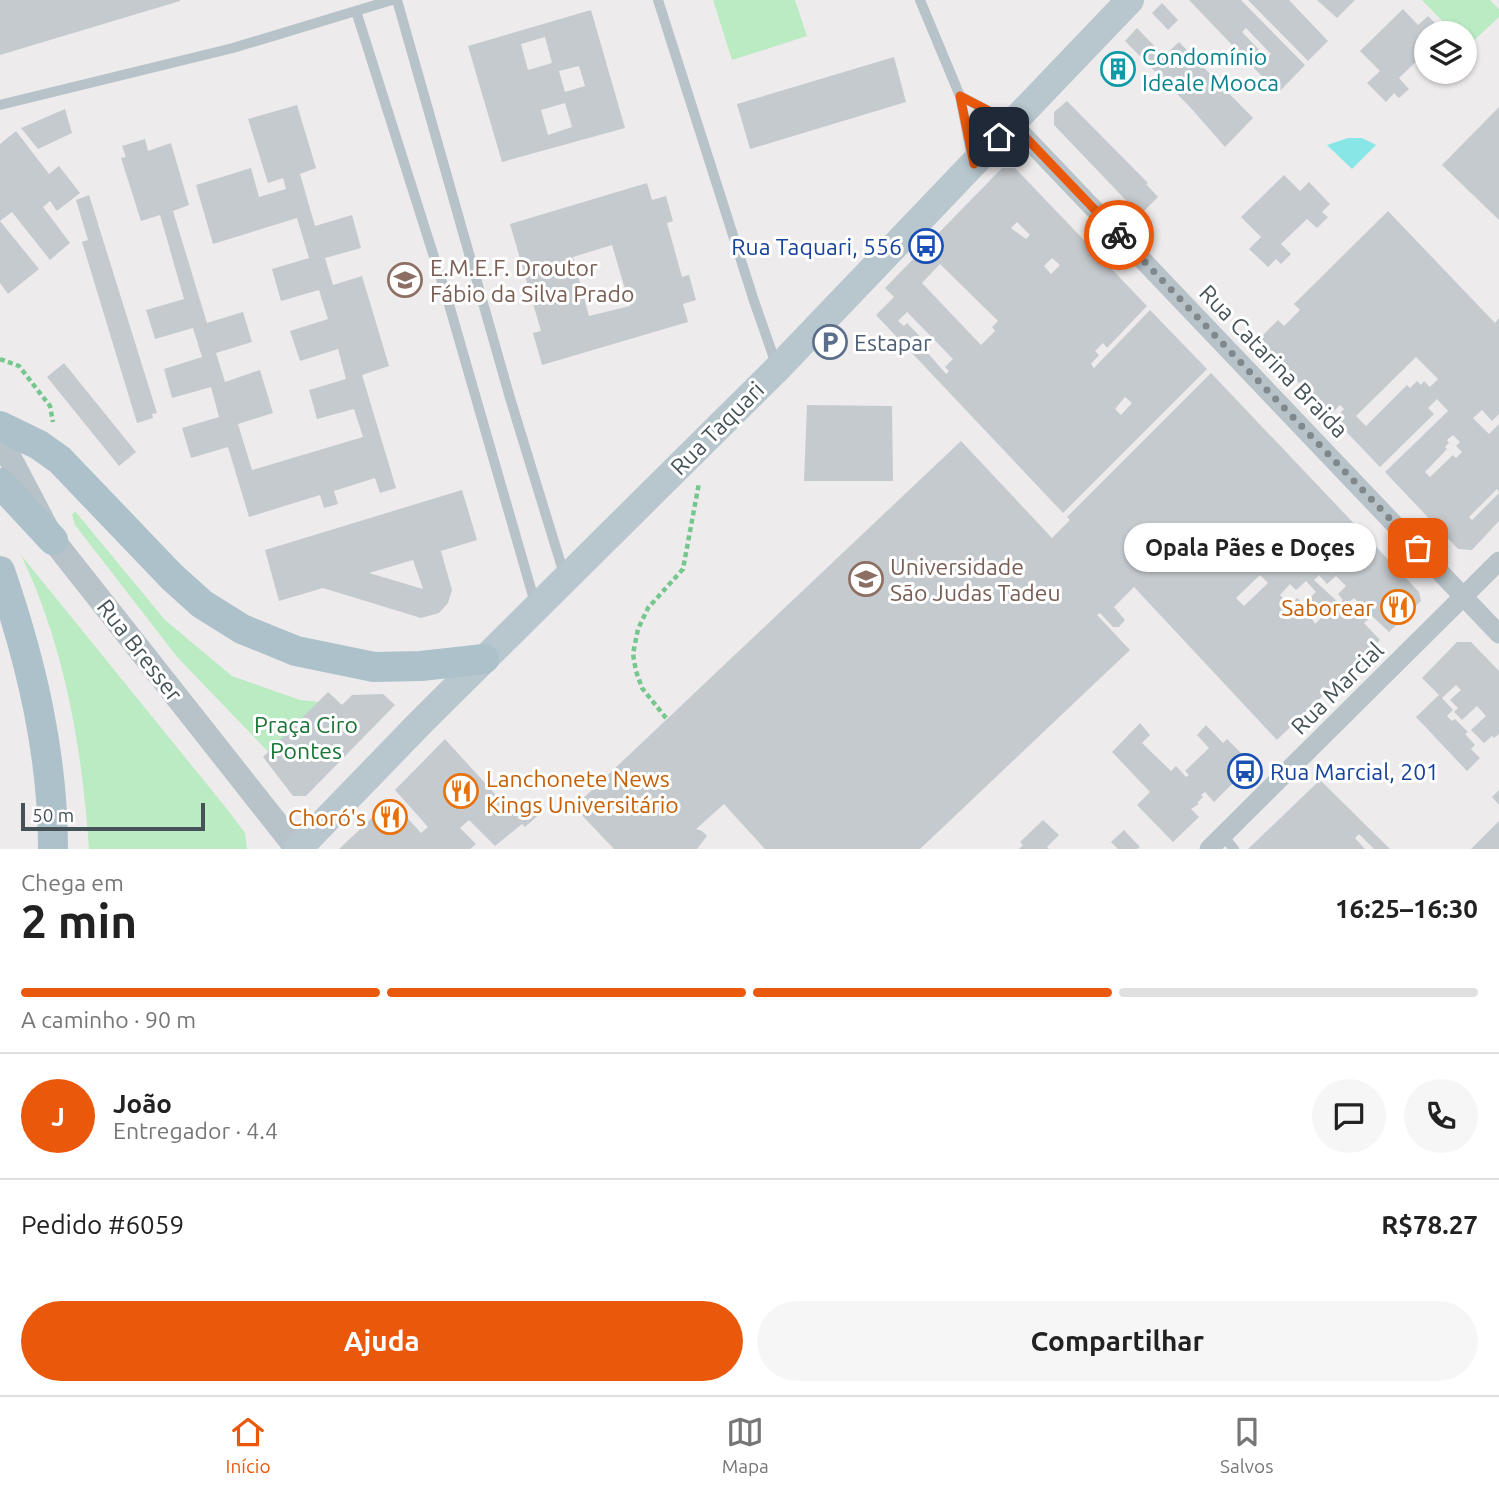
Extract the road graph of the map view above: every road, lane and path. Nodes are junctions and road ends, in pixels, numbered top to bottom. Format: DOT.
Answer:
graph roads {
  1 [pos="395,0"];
  2 [pos="658,0"];
  3 [pos="919,0"];
  4 [pos="1130,0"];
  5 [pos="356,10"];
  6 [pos="960,96"];
  7 [pos="0,105"];
  8 [pos="1012,123"];
  9 [pos="974,164"];
  10 [pos="481,293"];
  11 [pos="448,301"];
  12 [pos="0,359"];
  13 [pos="778,368"];
  14 [pos="0,426"];
  15 [pos="708,437"];
  16 [pos="0,439"];
  17 [pos="60,460"];
  18 [pos="0,483"];
  19 [pos="53,540"];
  20 [pos="1499,561"];
  21 [pos="0,571"];
  22 [pos="565,579"];
  23 [pos="1463,596"];
  24 [pos="536,606"];
  25 [pos="1499,634"];
  26 [pos="484,659"];
  27 [pos="666,718"];
  28 [pos="1222,845"];
  29 [pos="53,849"];
  30 [pos="297,849"];
  1 -- 5 [label="lane"];
  1 -- 10 [label="lane"];
  2 -- 13 [label="lane"];
  3 -- 6 [label="lane"];
  4 -- 8 [label="main road, Rua Taquari"];
  5 -- 7 [label="lane"];
  5 -- 11 [label="lane"];
  6 -- 8 [label="lane"];
  6 -- 9 [label="lane"];
  8 -- 9 [label="main road, Rua Taquari"];
  8 -- 23 [label="street, Rua Catarina Braida"];
  9 -- 13 [label="main road, Rua Taquari"];
  10 -- 11 [label="lane"];
  10 -- 22 [label="lane"];
  11 -- 24 [label="lane"];
  12 -- 17 [label="path"];
  13 -- 15 [label="main road, Rua Taquari"];
  14 -- 17 [label="main road"];
  15 -- 22 [label="main road, Rua Taquari"];
  15 -- 27 [label="path"];
  16 -- 19 [label="street, Rua Bresser"];
  17 -- 26 [label="main road"];
  18 -- 19 [label="main road"];
  19 -- 30 [label="street, Rua Bresser"];
  20 -- 23 [label="street, Rua Marcial"];
  21 -- 29 [label="main road"];
  22 -- 24 [label="main road, Rua Taquari"];
  23 -- 25 [label="street, Rua Catarina Braida"];
  23 -- 28 [label="street, Rua Marcial"];
  24 -- 26 [label="main road, Rua Taquari"];
  26 -- 30 [label="main road, Rua Taquari"];
}
